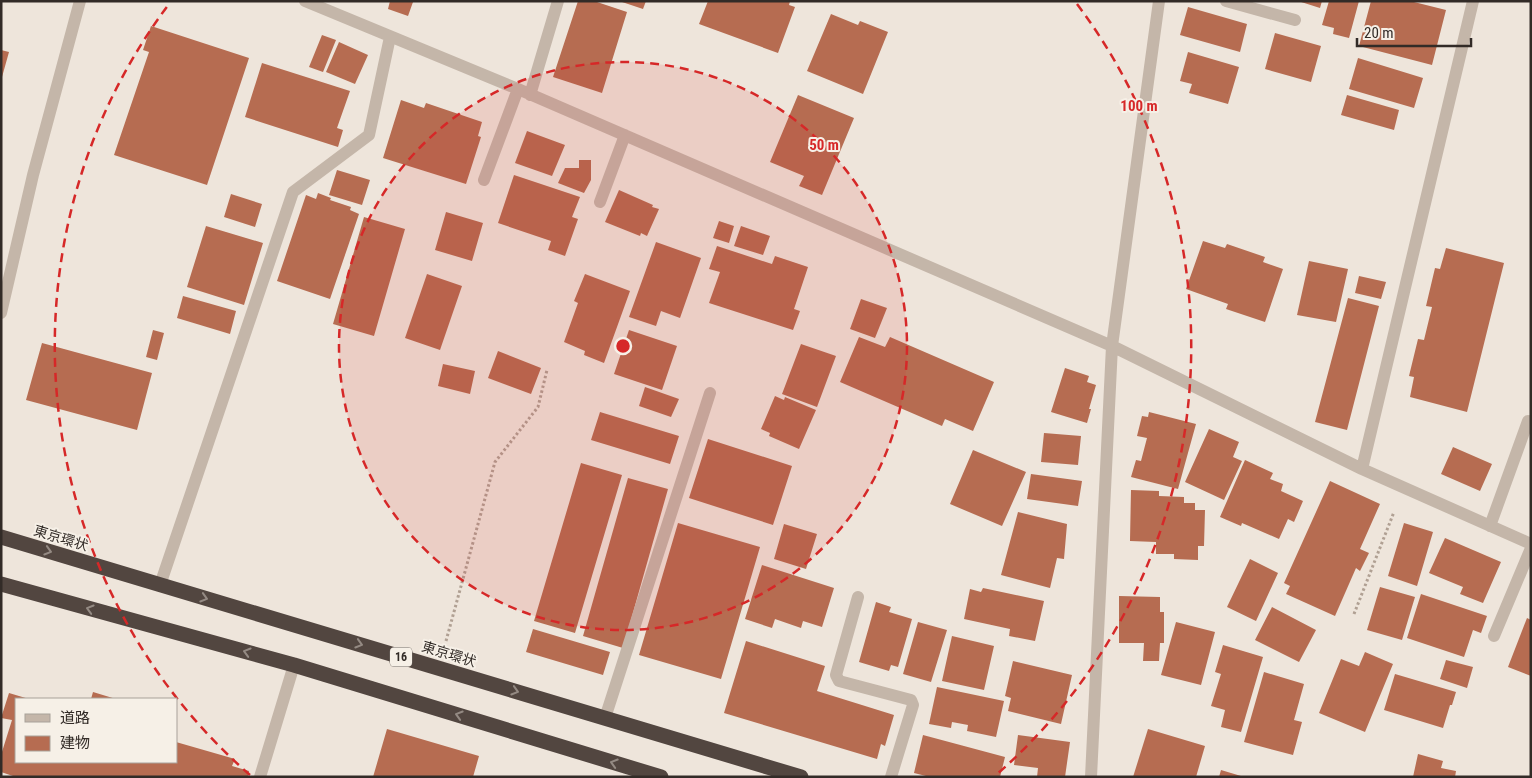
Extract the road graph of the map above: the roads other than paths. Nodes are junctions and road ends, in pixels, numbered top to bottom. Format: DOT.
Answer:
graph roads {
  1 [pos="80,1"];
  2 [pos="305,1"];
  3 [pos="558,1"];
  4 [pos="1159,1"];
  5 [pos="1226,1"];
  6 [pos="1473,1"];
  7 [pos="1295,20"];
  8 [pos="390,37"];
  9 [pos="518,89"];
  10 [pos="530,95"];
  11 [pos="625,135"];
  12 [pos="484,180"];
  13 [pos="600,202"];
  14 [pos="1,314"];
  15 [pos="1112,346"];
  16 [pos="710,393"];
  17 [pos="1528,421"];
  18 [pos="1362,469"];
  19 [pos="1490,526"];
  20 [pos="1,537"];
  21 [pos="1531,546"];
  22 [pos="1,584"];
  23 [pos="160,585"];
  24 [pos="858,597"];
  25 [pos="1494,636"];
  26 [pos="294,666"];
  27 [pos="605,718"];
  28 [pos="260,777"];
  29 [pos="661,777"];
  30 [pos="801,777"];
  31 [pos="891,777"];
  32 [pos="1091,777"];
  1 -- 14 [label="street"];
  2 -- 8 [label="street"];
  3 -- 10 [label="street"];
  4 -- 15 [label="street"];
  5 -- 7 [label="street"];
  6 -- 18 [label="street"];
  8 -- 9 [label="street"];
  8 -- 23 [label="street"];
  9 -- 10 [label="street"];
  9 -- 12 [label="street"];
  10 -- 11 [label="street"];
  11 -- 13 [label="street"];
  11 -- 15 [label="street"];
  15 -- 18 [label="street"];
  15 -- 32 [label="street"];
  16 -- 27 [label="street"];
  17 -- 19 [label="street"];
  18 -- 19 [label="street"];
  19 -- 21 [label="street"];
  20 -- 23 [label="highway, 東京環状 / 16, one-way"];
  21 -- 25 [label="street"];
  26 -- 22 [label="highway, one-way"];
  23 -- 27 [label="highway, 東京環状 / 16, one-way"];
  24 -- 31 [label="street"];
  26 -- 28 [label="street"];
  29 -- 26 [label="highway, one-way"];
  27 -- 30 [label="highway, 東京環状 / 16"];
}
